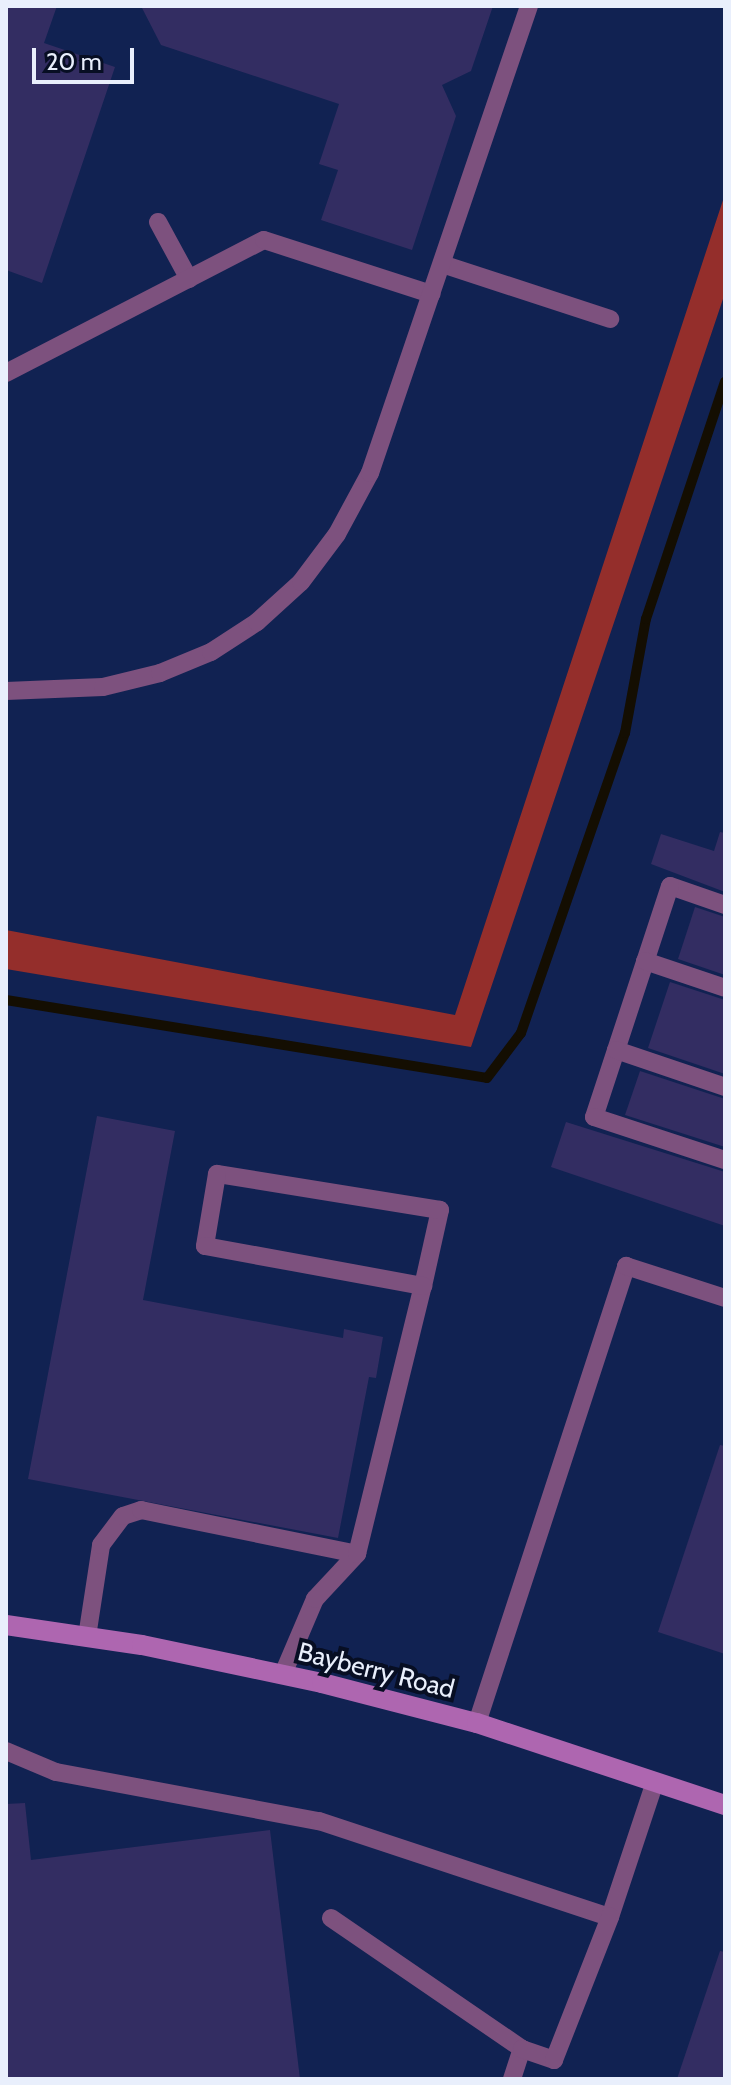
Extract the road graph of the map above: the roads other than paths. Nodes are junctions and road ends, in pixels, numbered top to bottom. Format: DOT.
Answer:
graph roads {
  1 [pos="529,6"];
  2 [pos="158,222"];
  3 [pos="442,264"];
  4 [pos="189,279"];
  5 [pos="431,294"];
  6 [pos="610,319"];
  7 [pos="6,373"];
  8 [pos="6,691"];
  9 [pos="725,905"];
  10 [pos="645,961"];
  11 [pos="725,988"];
  12 [pos="616,1050"];
  13 [pos="725,1087"];
  14 [pos="725,1160"];
  15 [pos="423,1286"];
  16 [pos="725,1298"];
  17 [pos="357,1554"];
  18 [pos="6,1625"];
  19 [pos="87,1637"];
  20 [pos="283,1674"];
  21 [pos="477,1723"];
  22 [pos="6,1751"];
  23 [pos="655,1782"];
  24 [pos="725,1805"];
  25 [pos="610,1917"];
  26 [pos="331,1918"];
  27 [pos="522,2049"];
  28 [pos="512,2079"];
  1 -- 3 [label="lane"];
  2 -- 4 [label="lane"];
  3 -- 5 [label="lane"];
  3 -- 6 [label="lane"];
  4 -- 5 [label="lane"];
  4 -- 7 [label="lane"];
  5 -- 8 [label="lane"];
  9 -- 10 [label="lane"];
  10 -- 11 [label="lane"];
  10 -- 12 [label="lane"];
  12 -- 13 [label="lane"];
  12 -- 14 [label="lane"];
  15 -- 15 [label="lane"];
  15 -- 17 [label="lane"];
  16 -- 21 [label="lane"];
  17 -- 19 [label="lane"];
  17 -- 20 [label="lane"];
  18 -- 19 [label="street, Bayberry Road"];
  19 -- 20 [label="street, Bayberry Road"];
  20 -- 21 [label="street, Bayberry Road"];
  21 -- 23 [label="street, Bayberry Road"];
  22 -- 25 [label="lane"];
  23 -- 24 [label="street, Bayberry Road"];
  23 -- 25 [label="lane"];
  25 -- 27 [label="lane"];
  26 -- 27 [label="lane"];
  27 -- 28 [label="lane"];
}
